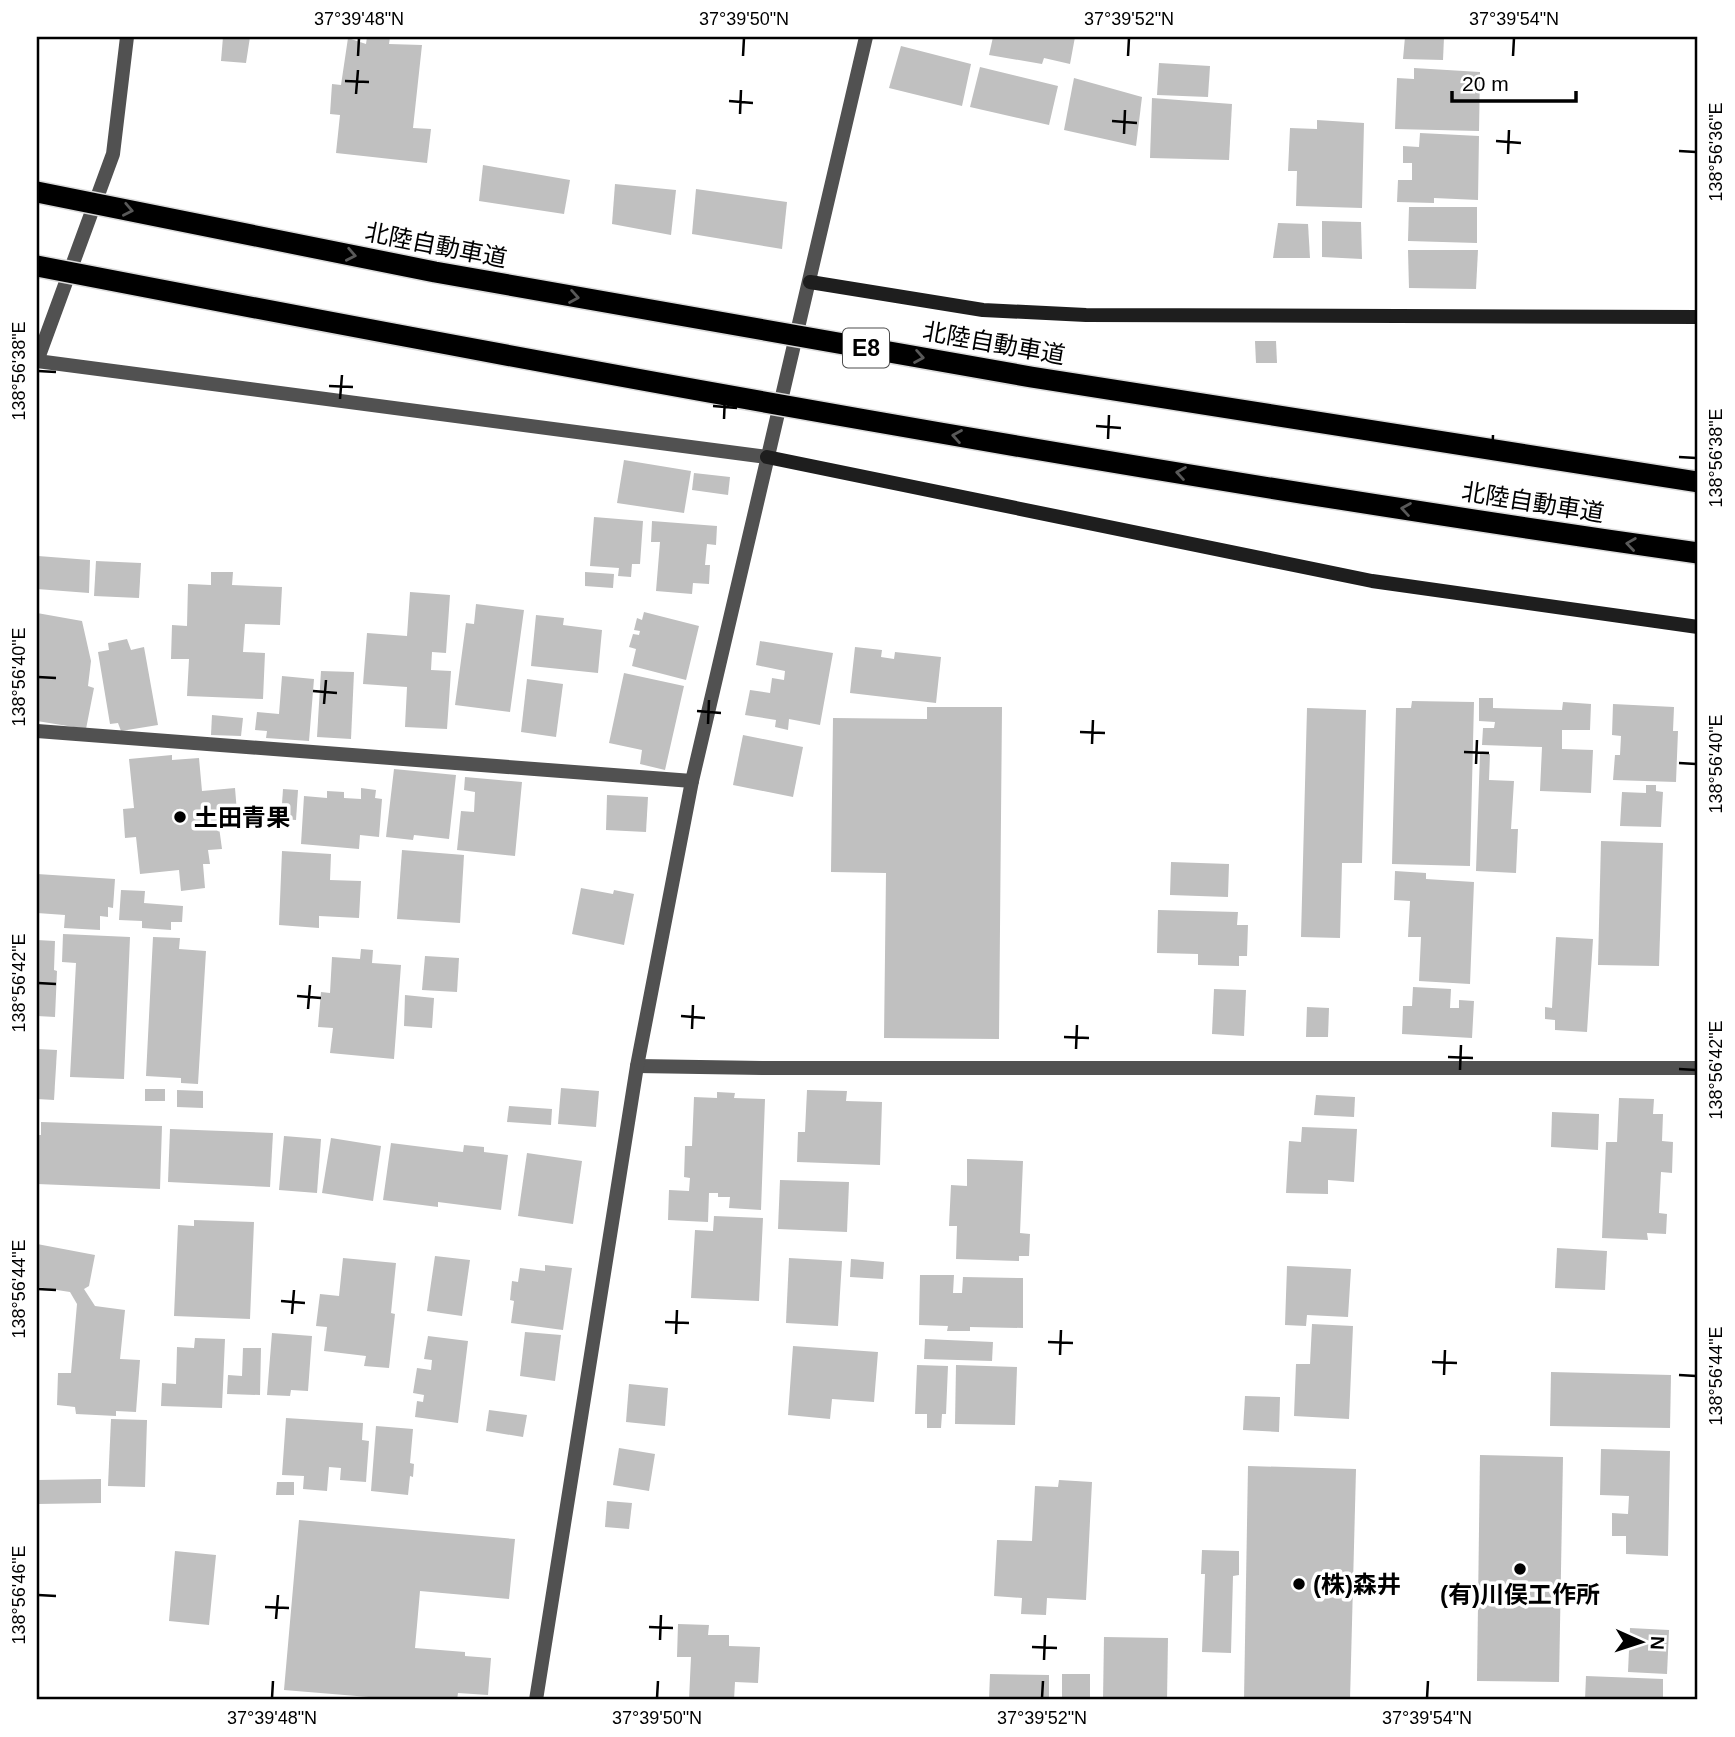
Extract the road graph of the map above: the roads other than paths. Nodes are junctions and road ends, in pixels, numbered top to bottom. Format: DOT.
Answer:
graph roads {
  1 [pos="127,37"];
  2 [pos="866,37"];
  3 [pos="37,192"];
  4 [pos="37,266"];
  5 [pos="810,282"];
  6 [pos="1698,317"];
  7 [pos="37,361"];
  8 [pos="767,457"];
  9 [pos="1698,482"];
  10 [pos="1698,553"];
  11 [pos="1698,627"];
  12 [pos="37,731"];
  13 [pos="692,781"];
  14 [pos="637,1066"];
  15 [pos="1698,1068"];
  16 [pos="536,1700"];
  1 -- 7 [label="street"];
  2 -- 5 [label="street"];
  3 -- 9 [label="highway, 北陸自動車道 / E8, one-way, bridge"];
  10 -- 4 [label="highway, 北陸自動車道, one-way, bridge"];
  5 -- 6 [label="street"];
  5 -- 8 [label="street"];
  7 -- 8 [label="street"];
  8 -- 11 [label="street"];
  8 -- 13 [label="street"];
  12 -- 13 [label="street"];
  13 -- 14 [label="street"];
  14 -- 15 [label="street"];
  14 -- 16 [label="street"];
}
